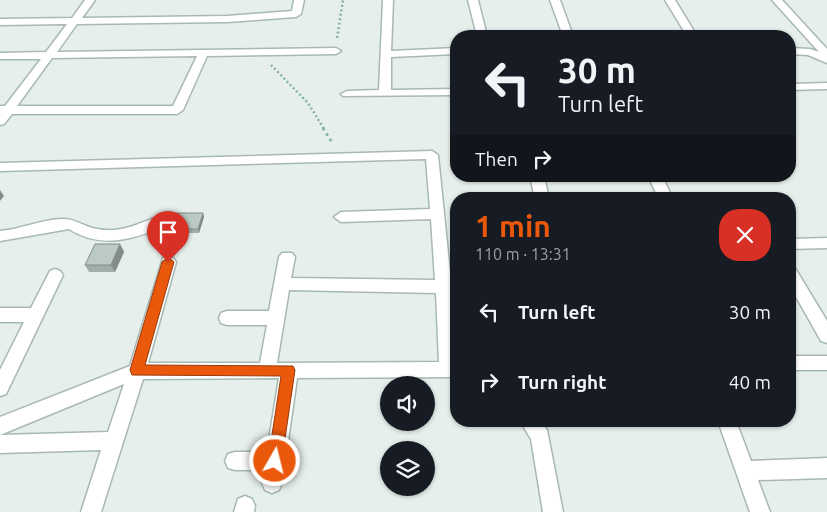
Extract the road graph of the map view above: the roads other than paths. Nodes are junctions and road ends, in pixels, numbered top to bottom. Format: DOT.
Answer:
graph roads {
  1 [pos="90,0"];
  2 [pos="299,0"];
  3 [pos="388,0"];
  4 [pos="473,0"];
  5 [pos="555,0"];
  6 [pos="670,0"];
  7 [pos="777,0"];
  8 [pos="75,21"];
  9 [pos="0,22"];
  10 [pos="480,30"];
  11 [pos="566,30"];
  12 [pos="688,30"];
  13 [pos="796,50"];
  14 [pos="336,51"];
  15 [pos="450,51"];
  16 [pos="203,54"];
  17 [pos="386,54"];
  18 [pos="826,55"];
  19 [pos="0,56"];
  20 [pos="49,56"];
  21 [pos="796,86"];
  22 [pos="827,86"];
  23 [pos="450,92"];
  24 [pos="346,94"];
  25 [pos="385,94"];
  26 [pos="4,110"];
  27 [pos="0,121"];
  28 [pos="0,167"];
  29 [pos="438,214"];
  30 [pos="341,217"];
  31 [pos="164,220"];
  32 [pos="0,236"];
  33 [pos="827,243"];
  34 [pos="796,244"];
  35 [pos="449,247"];
  36 [pos="287,257"];
  37 [pos="168,262"];
  38 [pos="55,275"];
  39 [pos="796,282"];
  40 [pos="282,284"];
  41 [pos="450,289"];
  42 [pos="0,315"];
  43 [pos="34,315"];
  44 [pos="227,318"];
  45 [pos="276,318"];
  46 [pos="827,336"];
  47 [pos="796,363"];
  48 [pos="827,363"];
  49 [pos="137,370"];
  50 [pos="267,370"];
  51 [pos="289,370"];
  52 [pos="450,370"];
  53 [pos="0,388"];
  54 [pos="0,426"];
  55 [pos="534,427"];
  56 [pos="729,427"];
  57 [pos="114,441"];
  58 [pos="0,444"];
  59 [pos="235,461"];
  60 [pos="275,461"];
  61 [pos="827,468"];
  62 [pos="745,470"];
  63 [pos="272,483"];
  64 [pos="91,512"];
  65 [pos="554,512"];
  66 [pos="760,512"];
  1 -- 8 [label="street"];
  2 -- 8 [label="street"];
  3 -- 17 [label="street"];
  4 -- 10 [label="street"];
  5 -- 11 [label="street"];
  6 -- 12 [label="street"];
  7 -- 18 [label="street"];
  8 -- 9 [label="street"];
  8 -- 20 [label="street"];
  13 -- 18 [label="street"];
  14 -- 16 [label="street"];
  15 -- 17 [label="street"];
  16 -- 20 [label="street"];
  16 -- 26 [label="street"];
  17 -- 25 [label="street"];
  19 -- 20 [label="street"];
  20 -- 26 [label="street"];
  21 -- 22 [label="street"];
  23 -- 25 [label="street"];
  24 -- 25 [label="street"];
  26 -- 27 [label="street"];
  28 -- 29 [label="street"];
  29 -- 30 [label="street"];
  29 -- 35 [label="street"];
  31 -- 32 [label="street"];
  33 -- 34 [label="street"];
  35 -- 41 [label="street"];
  36 -- 40 [label="street"];
  37 -- 49 [label="street"];
  38 -- 43 [label="street"];
  39 -- 46 [label="street"];
  40 -- 41 [label="street"];
  40 -- 45 [label="street"];
  42 -- 43 [label="street"];
  43 -- 53 [label="street"];
  44 -- 45 [label="street"];
  45 -- 50 [label="street"];
  47 -- 48 [label="street"];
  49 -- 50 [label="street"];
  49 -- 54 [label="street"];
  49 -- 57 [label="street"];
  50 -- 51 [label="street"];
  51 -- 52 [label="street"];
  51 -- 60 [label="street"];
  55 -- 65 [label="street"];
  56 -- 62 [label="street"];
  57 -- 58 [label="street"];
  57 -- 64 [label="street"];
  59 -- 60 [label="street"];
  60 -- 63 [label="street"];
  61 -- 62 [label="street"];
  62 -- 66 [label="street"];
}
